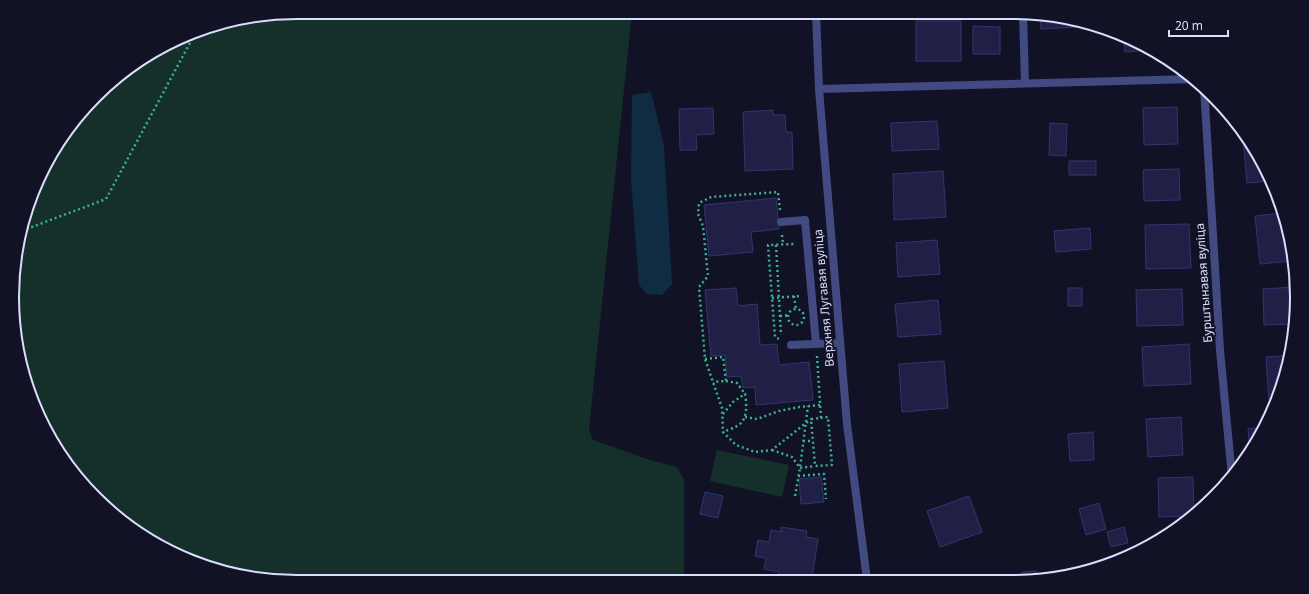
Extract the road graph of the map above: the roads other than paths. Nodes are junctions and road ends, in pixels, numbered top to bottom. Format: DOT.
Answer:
graph roads {
  1 [pos="816,19"];
  2 [pos="1023,20"];
  3 [pos="1186,80"];
  4 [pos="1025,83"];
  5 [pos="818,89"];
  6 [pos="1205,96"];
  7 [pos="781,222"];
  8 [pos="840,343"];
  9 [pos="816,344"];
  10 [pos="791,345"];
  11 [pos="1231,468"];
  12 [pos="866,575"];
  1 -- 5 [label="street, Верхняя Лугавая вуліца"];
  2 -- 4 [label="street"];
  3 -- 4 [label="street"];
  4 -- 5 [label="street"];
  5 -- 8 [label="street, Верхняя Лугавая вуліца"];
  6 -- 11 [label="street, Бурштынавая вуліца"];
  7 -- 9 [label="street"];
  8 -- 9 [label="street"];
  8 -- 12 [label="street, Верхняя Лугавая вуліца"];
  9 -- 10 [label="street"];
}
